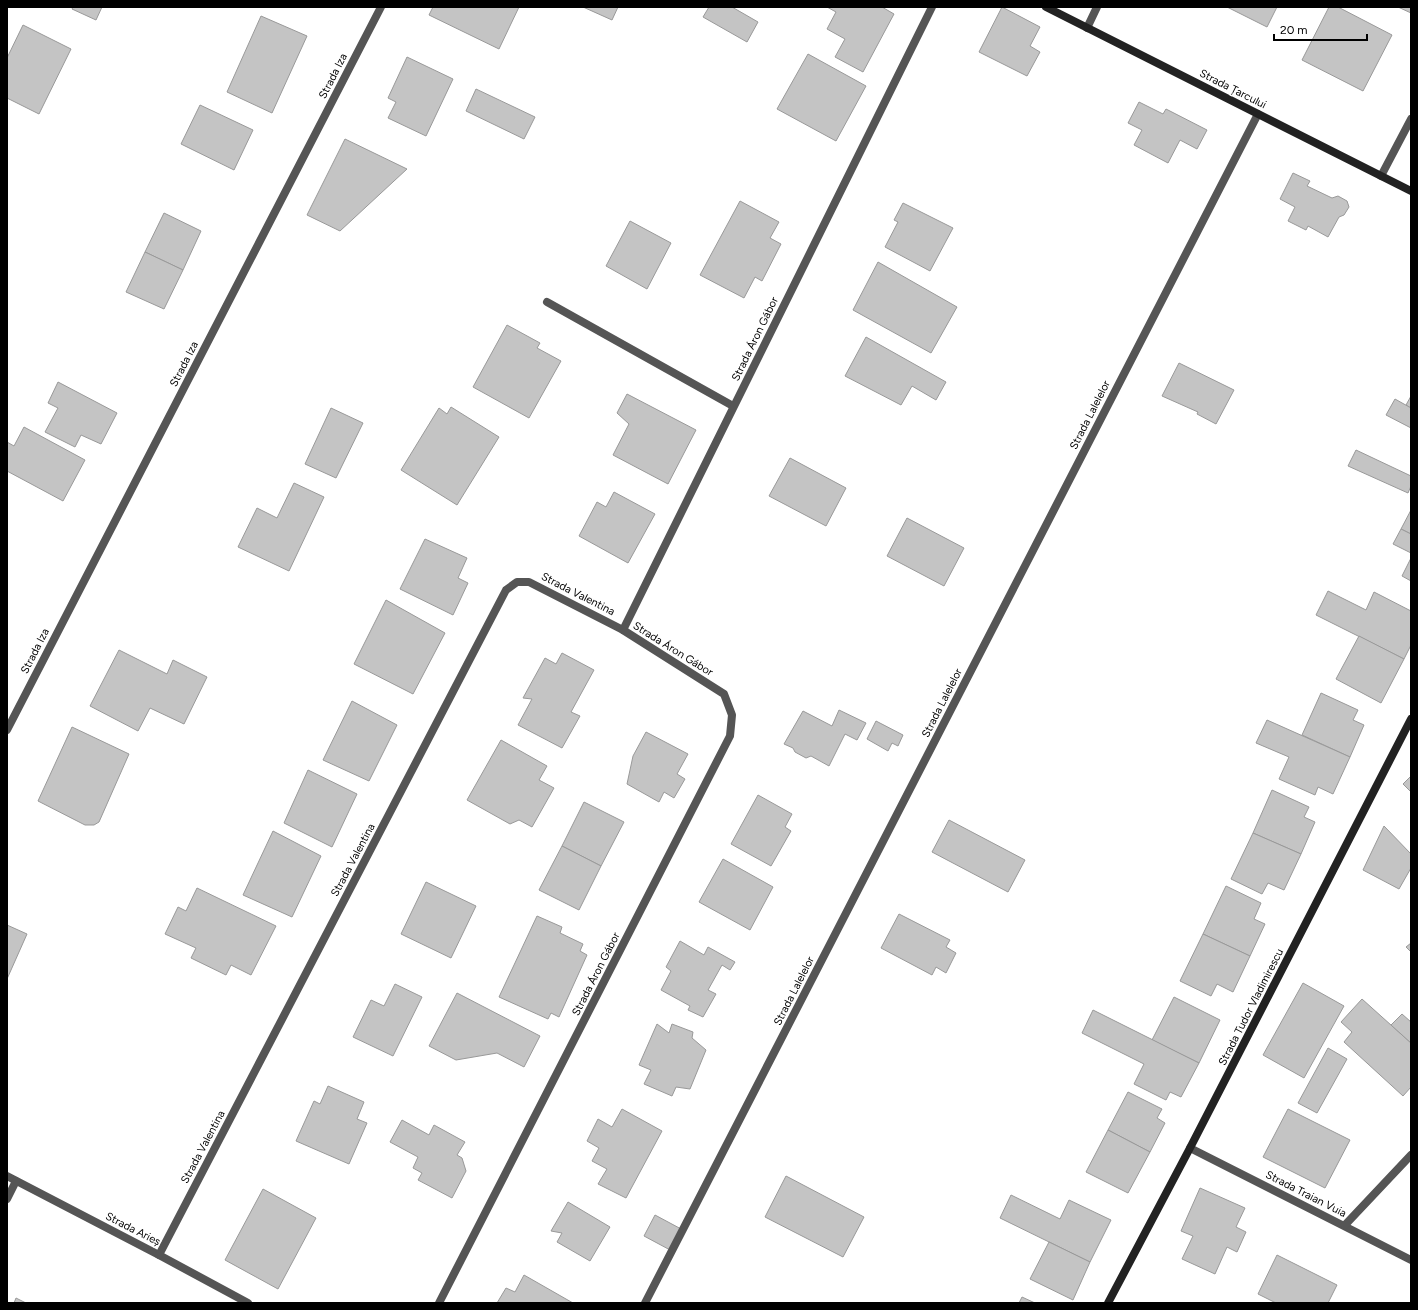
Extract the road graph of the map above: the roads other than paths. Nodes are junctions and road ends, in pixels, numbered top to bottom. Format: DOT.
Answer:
graph roads {
  1 [pos="381,7"];
  2 [pos="932,7"];
  3 [pos="1046,7"];
  4 [pos="1097,7"];
  5 [pos="1087,28"];
  6 [pos="1258,114"];
  7 [pos="1411,119"];
  8 [pos="1381,176"];
  9 [pos="1411,191"];
  10 [pos="547,302"];
  11 [pos="734,406"];
  12 [pos="623,630"];
  13 [pos="1411,719"];
  14 [pos="7,730"];
  15 [pos="1190,1148"];
  16 [pos="1411,1155"];
  17 [pos="7,1176"];
  18 [pos="16,1181"];
  19 [pos="7,1199"];
  20 [pos="1345,1225"];
  21 [pos="159,1255"];
  22 [pos="1411,1260"];
  23 [pos="248,1303"];
  24 [pos="439,1303"];
  25 [pos="645,1303"];
  26 [pos="1108,1303"];
  1 -- 14 [label="street, Strada Iza"];
  2 -- 11 [label="street, Strada Áron Gábor"];
  3 -- 5 [label="street, Strada Țarcului"];
  4 -- 5 [label="street"];
  5 -- 6 [label="street, Strada Țarcului"];
  6 -- 8 [label="street, Strada Țarcului"];
  6 -- 25 [label="street, Strada Lalelelor"];
  7 -- 8 [label="street"];
  8 -- 9 [label="street, Strada Țarcului"];
  10 -- 11 [label="street"];
  11 -- 12 [label="street, Strada Áron Gábor"];
  12 -- 21 [label="street, Strada Valentina"];
  12 -- 24 [label="street, Strada Áron Gábor"];
  13 -- 15 [label="street, Strada Tudor Vladimirescu"];
  15 -- 20 [label="street, Strada Traian Vuia"];
  15 -- 26 [label="street, Strada Tudor Vladimirescu"];
  16 -- 20 [label="street"];
  17 -- 18 [label="street, Strada Arieș"];
  18 -- 19 [label="street"];
  18 -- 21 [label="street, Strada Arieș"];
  20 -- 22 [label="street, Strada Traian Vuia"];
  21 -- 23 [label="street, Strada Arieș"];
}
